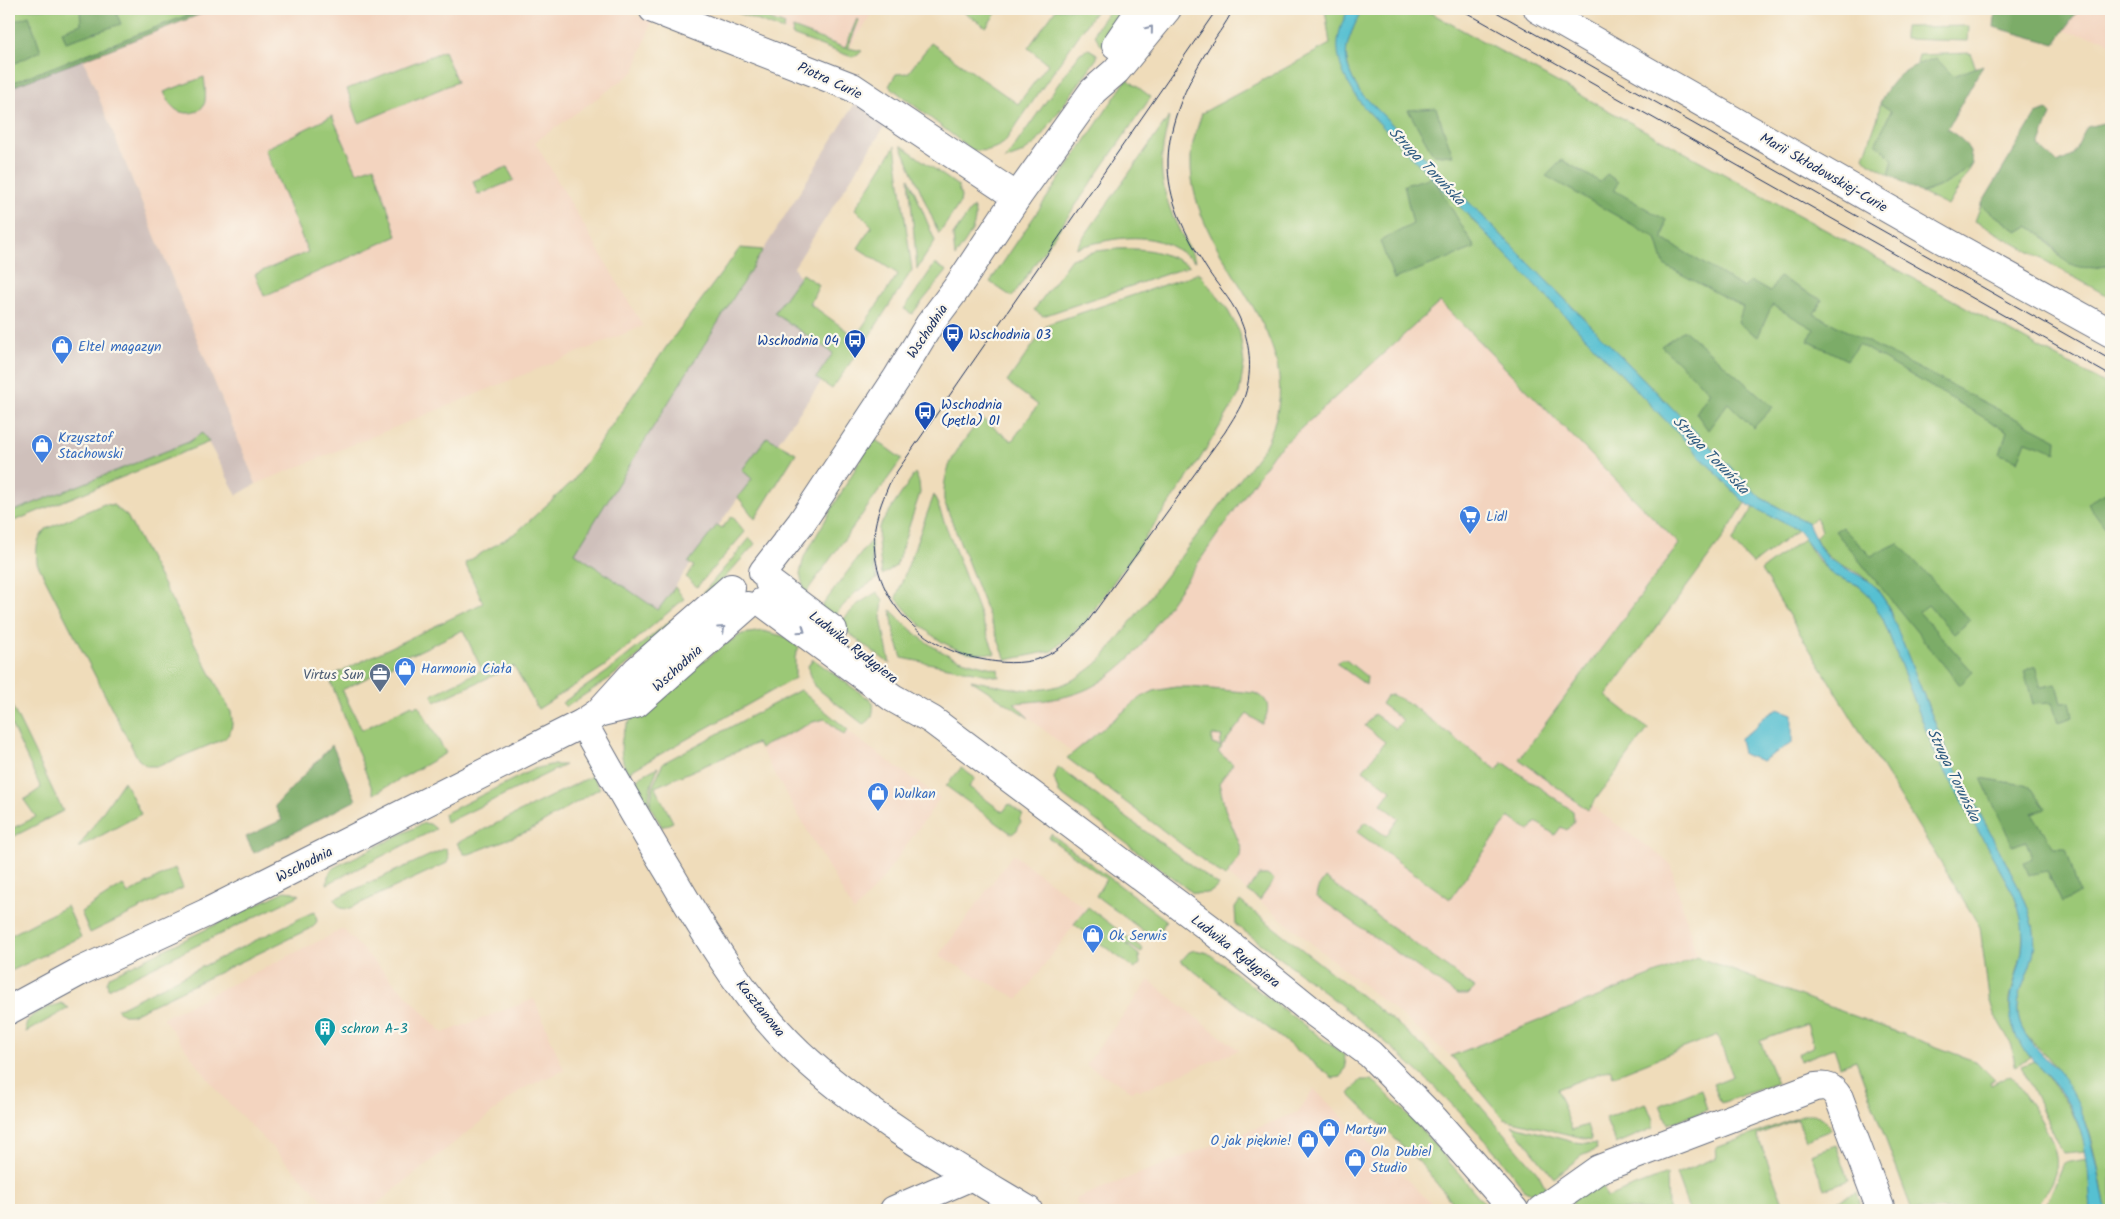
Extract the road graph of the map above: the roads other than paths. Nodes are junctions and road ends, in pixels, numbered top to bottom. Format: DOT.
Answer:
graph roads {
  1 [pos="653,9"];
  2 [pos="1142,9"];
  3 [pos="1167,9"];
  4 [pos="1538,9"];
  5 [pos="1093,91"];
  6 [pos="1017,197"];
  7 [pos="2111,333"];
  8 [pos="754,590"];
  9 [pos="590,718"];
  10 [pos="9,1010"];
  11 [pos="972,1176"];
  12 [pos="894,1210"];
  13 [pos="1028,1210"];
  14 [pos="1514,1210"];
  15 [pos="1541,1210"];
  16 [pos="1881,1210"];
  1 -- 6 [label="street, Piotra Curie"];
  2 -- 5 [label="street, Wschodnia"];
  5 -- 3 [label="street, Wschodnia, one-way"];
  4 -- 7 [label="street, Marii Skłodowskiej-Curie"];
  5 -- 6 [label="street, Wschodnia"];
  6 -- 8 [label="street, Wschodnia"];
  8 -- 9 [label="street, Wschodnia"];
  8 -- 14 [label="street, Ludwika Rydygiera"];
  9 -- 10 [label="street, Wschodnia"];
  9 -- 11 [label="street, Kasztanowa"];
  11 -- 12 [label="street"];
  11 -- 13 [label="street, Kasztanowa"];
  15 -- 16 [label="street"];
}
